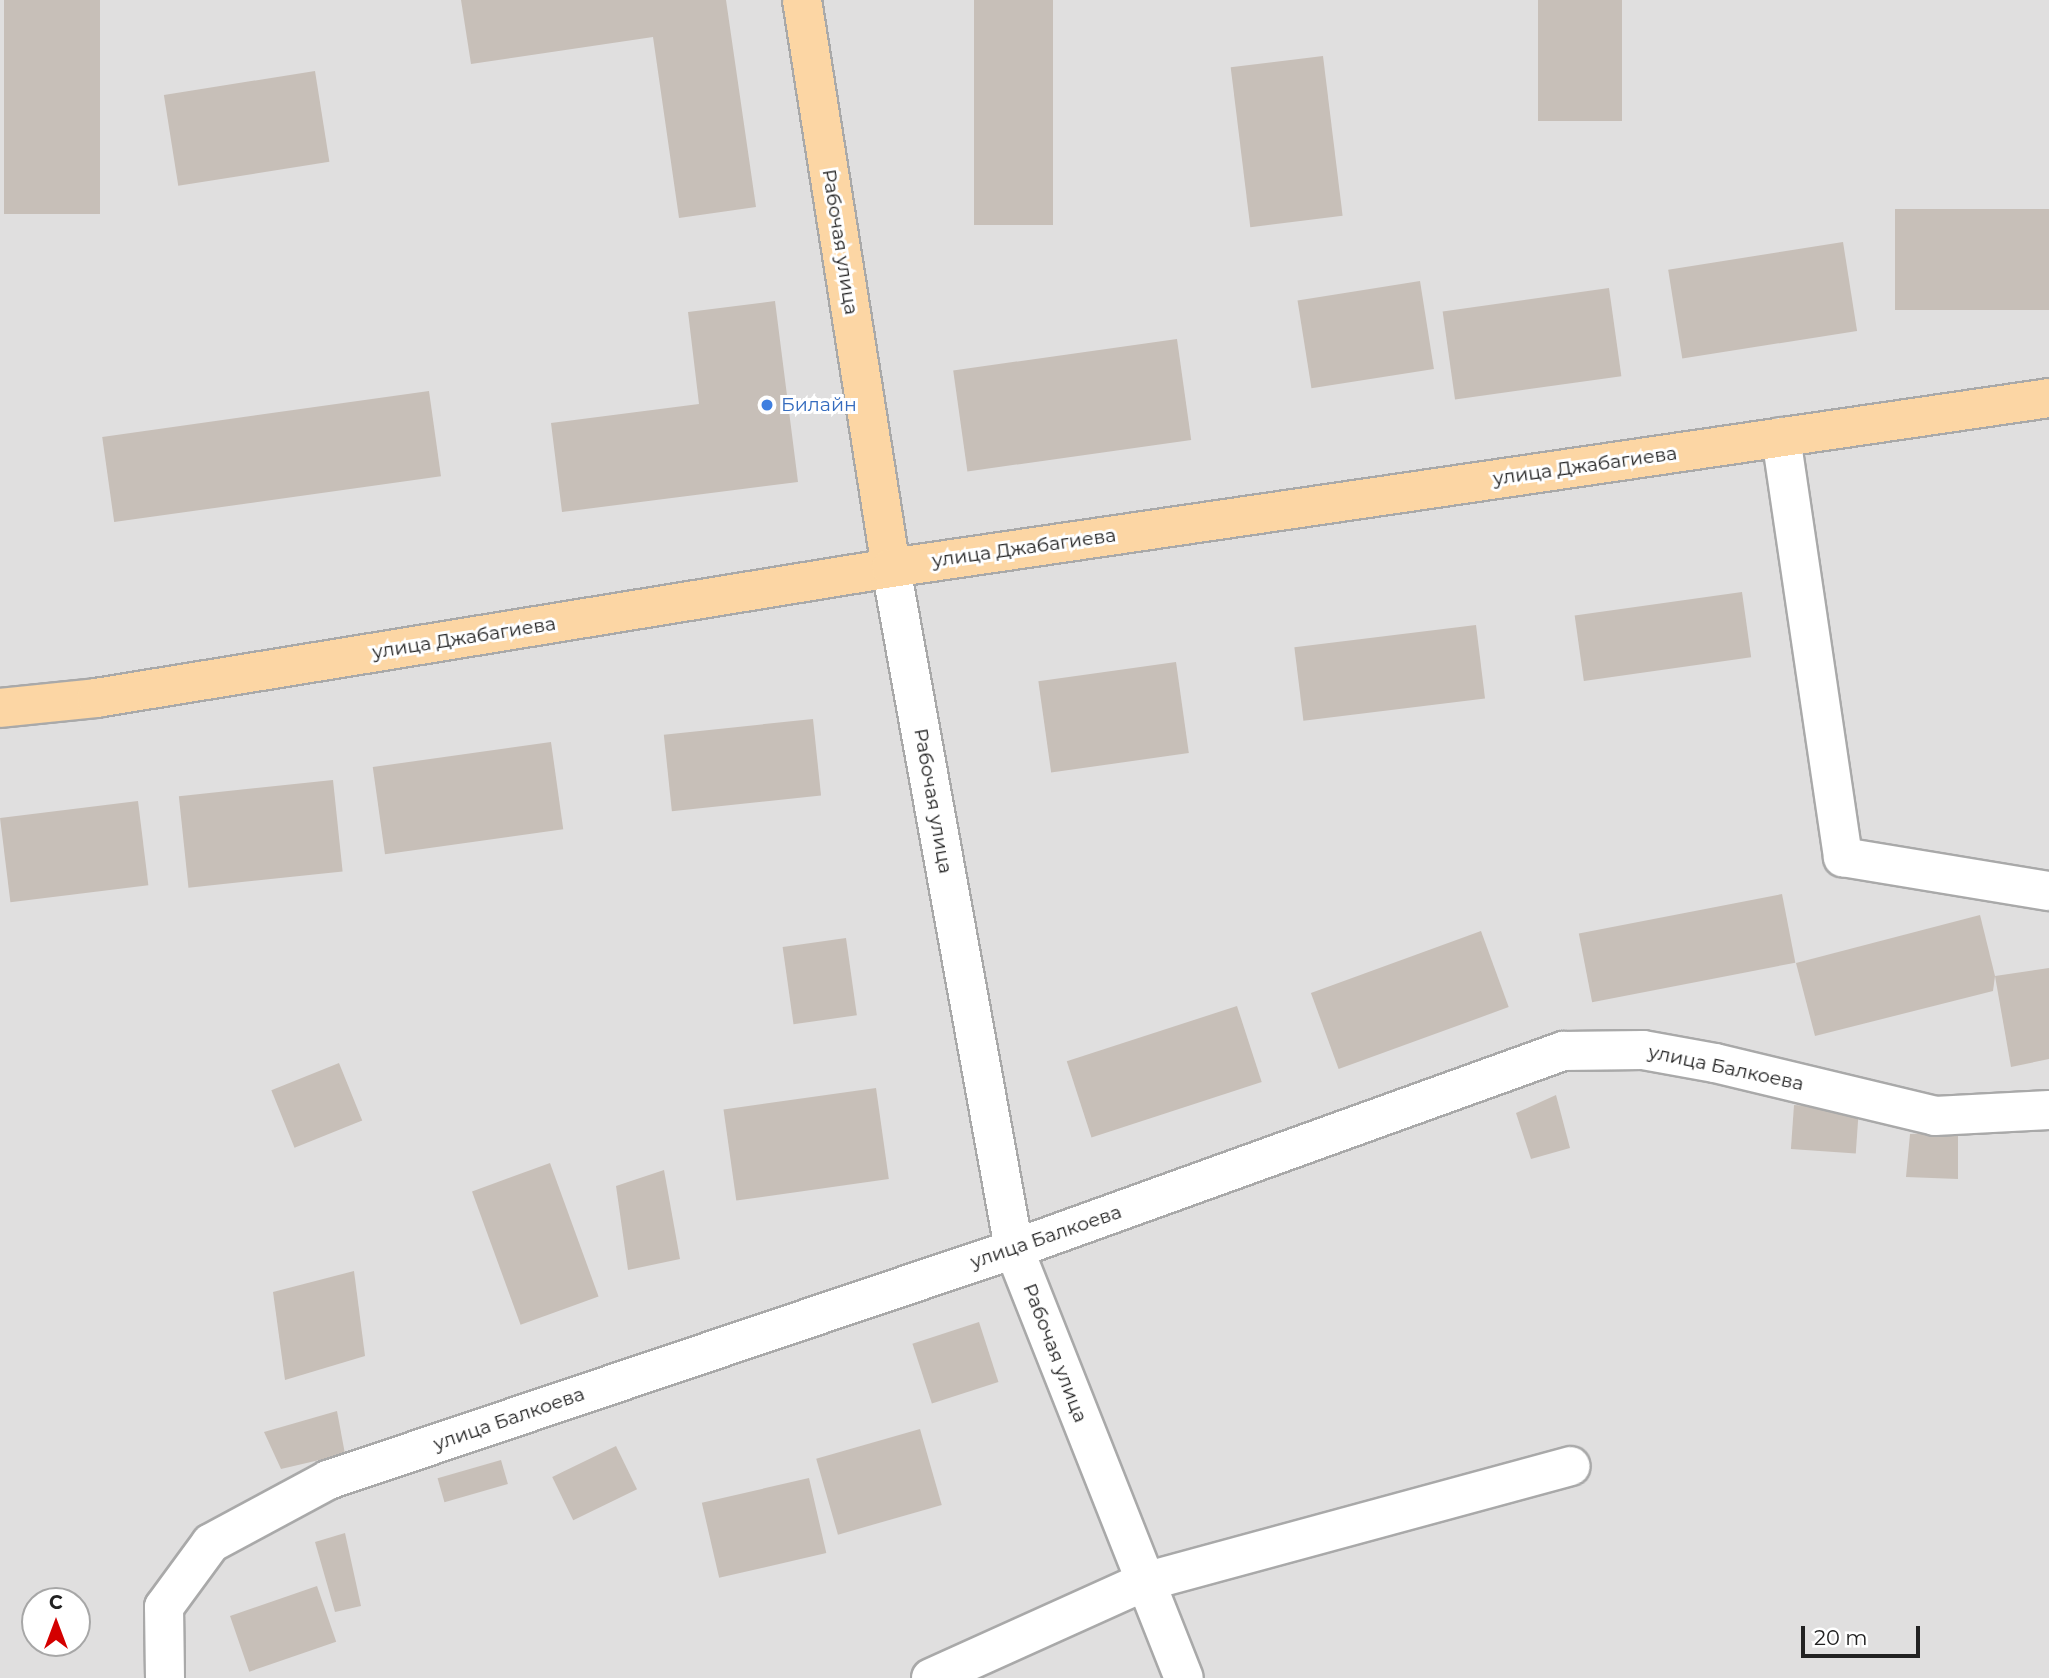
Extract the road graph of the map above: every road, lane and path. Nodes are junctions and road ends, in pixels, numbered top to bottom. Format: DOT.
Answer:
graph roads {
  1 [pos="802,0"];
  2 [pos="2049,398"];
  3 [pos="1781,437"];
  4 [pos="891,568"];
  5 [pos="0,708"];
  6 [pos="2049,891"];
  7 [pos="2049,1110"];
  8 [pos="1014,1249"];
  9 [pos="1570,1465"];
  10 [pos="1144,1582"];
  11 [pos="165,1678"];
  12 [pos="931,1678"];
  13 [pos="1184,1678"];
  1 -- 4 [label="main road, Рабочая улица"];
  2 -- 3 [label="main road, улица Джабагиева"];
  3 -- 4 [label="main road, улица Джабагиева"];
  3 -- 6 [label="street"];
  4 -- 5 [label="main road, улица Джабагиева"];
  4 -- 8 [label="street, Рабочая улица"];
  7 -- 8 [label="street, улица Балкоева"];
  8 -- 10 [label="street, Рабочая улица"];
  8 -- 11 [label="street, улица Балкоева"];
  9 -- 10 [label="street"];
  10 -- 12 [label="street"];
  10 -- 13 [label="street, Рабочая улица"];
}
